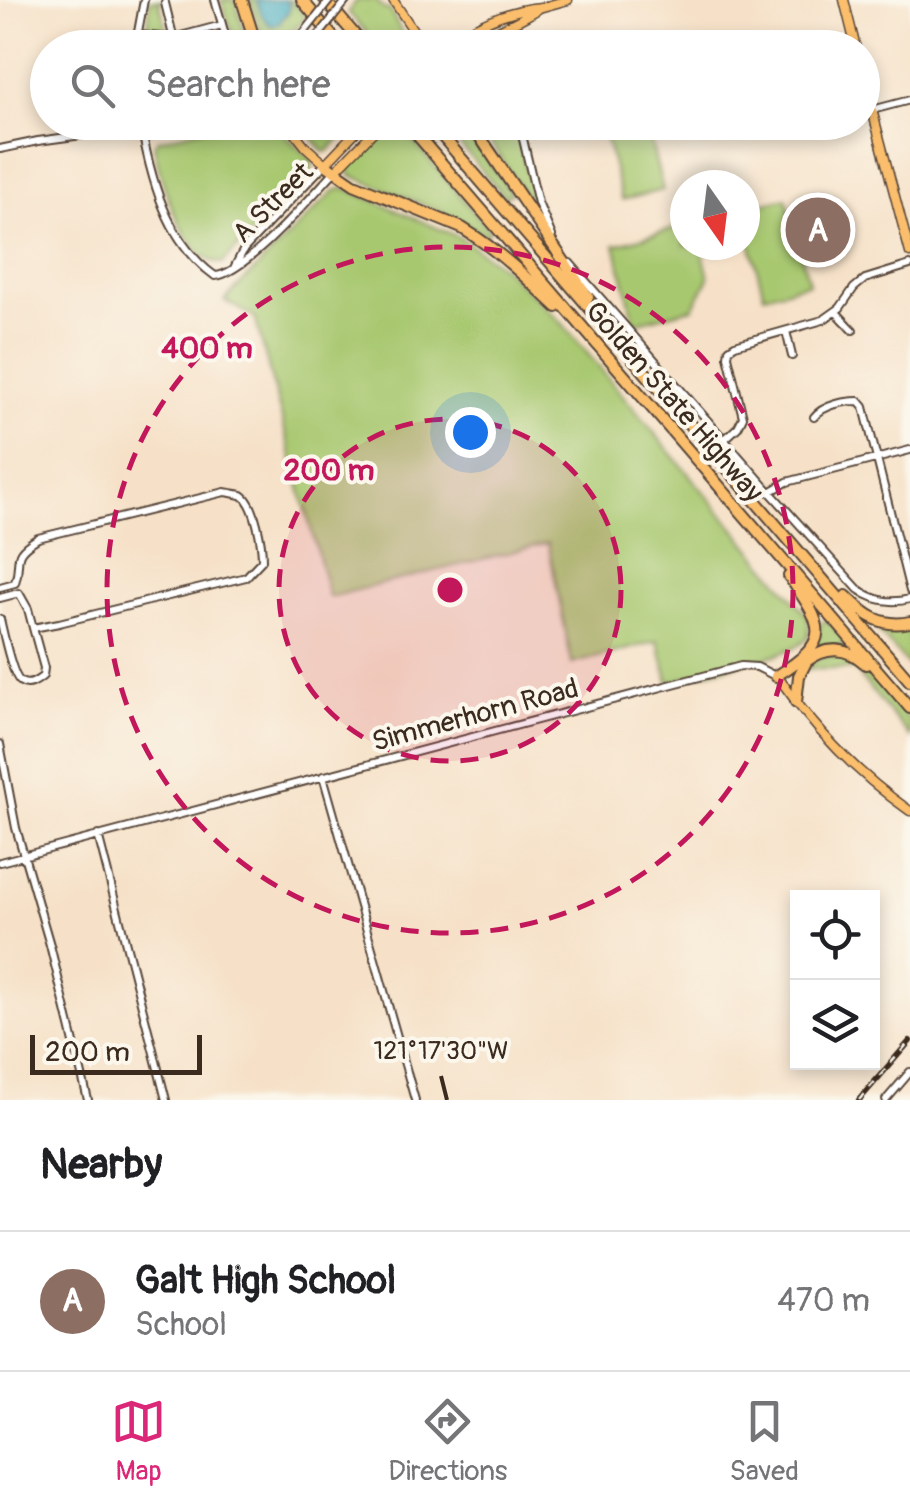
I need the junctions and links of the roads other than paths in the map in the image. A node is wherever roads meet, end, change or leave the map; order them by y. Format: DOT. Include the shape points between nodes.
graph roads {
  1 [pos="144,0"];
  2 [pos="215,0"];
  3 [pos="242,0"];
  4 [pos="302,0"];
  5 [pos="328,0"];
  6 [pos="347,0"];
  7 [pos="393,0"];
  8 [pos="568,0"];
  9 [pos="844,0"];
  10 [pos="165,3"];
  11 [pos="541,8"];
  12 [pos="222,25"];
  13 [pos="139,30"];
  14 [pos="172,30"];
  15 [pos="204,30"];
  16 [pos="223,30"];
  17 [pos="251,30"];
  18 [pos="307,30"];
  19 [pos="324,30"];
  20 [pos="327,30"];
  21 [pos="352,30"];
  22 [pos="412,30"];
  23 [pos="469,30"];
  24 [pos="496,30"];
  25 [pos="852,30"];
  26 [pos="910,100"];
  27 [pos="880,108"];
  28 [pos="44,140"];
  29 [pos="144,140"];
  30 [pos="300,140"];
  31 [pos="351,140"];
  32 [pos="362,140"];
  33 [pos="421,140"];
  34 [pos="445,140"];
  35 [pos="482,140"];
  36 [pos="522,140"];
  37 [pos="880,140"];
  38 [pos="0,149"];
  39 [pos="330,168"];
  40 [pos="910,252"];
  41 [pos="910,265"];
  42 [pos="836,312"];
  43 [pos="852,330"];
  44 [pos="786,331"];
  45 [pos="620,344"];
  46 [pos="792,356"];
  47 [pos="617,368"];
  48 [pos="814,417"];
  49 [pos="725,438"];
  50 [pos="910,450"];
  51 [pos="876,459"];
  52 [pos="770,492"];
  53 [pos="757,530"];
  54 [pos="792,542"];
  55 [pos="0,588"];
  56 [pos="910,590"];
  57 [pos="0,598"];
  58 [pos="910,598"];
  59 [pos="0,619"];
  60 [pos="910,622"];
  61 [pos="33,628"];
  62 [pos="806,662"];
  63 [pos="778,679"];
  64 [pos="910,680"];
  65 [pos="796,702"];
  66 [pos="906,703"];
  67 [pos="0,744"];
  68 [pos="2,766"];
  69 [pos="323,776"];
  70 [pos="4,777"];
  71 [pos="910,811"];
  72 [pos="98,836"];
  73 [pos="24,856"];
  74 [pos="0,862"];
  75 [pos="910,1072"];
  76 [pos="88,1100"];
  77 [pos="166,1100"];
  78 [pos="415,1100"];
  79 [pos="886,1100"];
  1 -- 13 [label="street"];
  2 -- 12 [label="street"];
  3 -- 17 [label="highway"];
  4 -- 20 [label="highway"];
  5 -- 18 [label="street, bridge"];
  5 -- 21 [label="highway"];
  6 -- 19 [label="street, bridge"];
  7 -- 22 [label="main road"];
  8 -- 11 [label="main road"];
  9 -- 25 [label="main road"];
  10 -- 14 [label="street"];
  11 -- 23 [label="main road"];
  11 -- 24 [label="main road"];
  12 -- 15 [label="street"];
  12 -- 16 [label="street"];
  26 -- 27 [label="street"];
  28 -- 38 [label="street"];
  29 -- 39 [label="street, A Street" via="166,217 215,276 233,270 244,250"];
  30 -- 39 [label="main road"];
  31 -- 39 [label="main road, A Street"];
  32 -- 39 [label="main road, A Street"];
  33 -- 47 [label="highway, Golden State Highway"];
  34 -- 45 [label="highway, Golden State Highway"];
  35 -- 45 [label="highway"];
  36 -- 49 [label="street" via="555,241"];
  37 -- 40 [label="main road"];
  39 -- 47 [label="highway" via="478,238 522,272"];
  41 -- 42 [label="street" via="865,278"];
  42 -- 43 [label="street"];
  42 -- 44 [label="street"];
  44 -- 46 [label="street"];
  44 -- 49 [label="street" via="729,349 743,416"];
  45 -- 54 [label="highway, Golden State Highway"];
  47 -- 53 [label="highway, Golden State Highway"];
  48 -- 51 [label="street" via="859,401"];
  49 -- 52 [label="street"];
  50 -- 51 [label="street"];
  51 -- 52 [label="street"];
  51 -- 56 [label="street"];
  52 -- 58 [label="street" via="864,593 885,602"];
  53 -- 63 [label="highway" via="817,625 812,649"];
  53 -- 66 [label="highway, Golden State Highway"];
  54 -- 60 [label="highway" via="863,612 886,623"];
  54 -- 64 [label="highway, Golden State Highway"];
  55 -- 61 [label="street" via="15,583 23,548 38,538 225,492 241,495 250,506 262,560 246,576"];
  57 -- 61 [label="street" via="19,593"];
  59 -- 61 [label="street" via="17,678 26,684 43,676 44,668"];
  62 -- 63 [label="highway"];
  62 -- 65 [label="highway"];
  62 -- 66 [label="highway" via="828,650 850,652"];
  63 -- 65 [label="main road"];
  63 -- 69 [label="street, Simmerhorn Road" via="757,666 742,666"];
  65 -- 71 [label="main road" via="857,768"];
  67 -- 68 [label="street"];
  68 -- 70 [label="street"];
  69 -- 72 [label="street, Simmerhorn Road"];
  69 -- 78 [label="street"];
  70 -- 73 [label="street"];
  72 -- 73 [label="street, Simmerhorn Road"];
  72 -- 77 [label="street"];
  73 -- 74 [label="street, Simmerhorn Road"];
  73 -- 76 [label="street"];
  75 -- 79 [label="street"];
}
